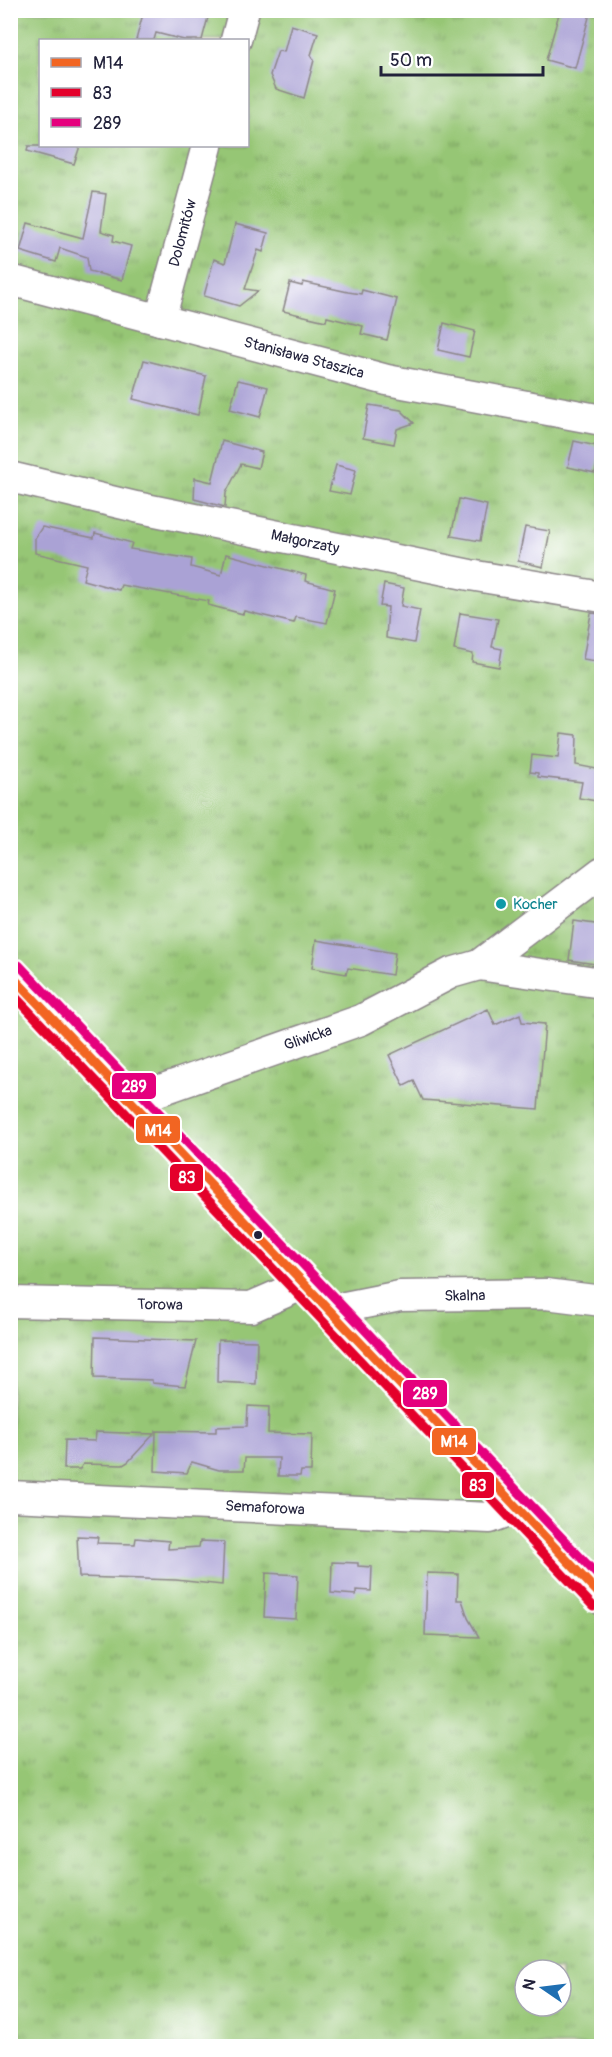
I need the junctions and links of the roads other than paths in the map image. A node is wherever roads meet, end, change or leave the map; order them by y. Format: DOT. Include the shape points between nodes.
graph roads {
  1 [pos="244,10"];
  2 [pos="236,39"];
  3 [pos="207,147"];
  4 [pos="10,280"];
  5 [pos="160,320"];
  6 [pos="602,420"];
  7 [pos="10,477"];
  8 [pos="602,597"];
  9 [pos="602,872"];
  10 [pos="480,965"];
  11 [pos="10,973"];
  12 [pos="602,983"];
  13 [pos="132,1100"];
  14 [pos="304,1284"];
  15 [pos="602,1301"];
  16 [pos="10,1302"];
  17 [pos="330,1310"];
  18 [pos="10,1496"];
  19 [pos="517,1508"];
  20 [pos="602,1598"];
  1 -- 2 [label="street"];
  3 -- 5 [label="street, Dolomitów"];
  4 -- 5 [label="street, Stanisława Staszica"];
  5 -- 6 [label="street, Stanisława Staszica" via="387,380"];
  7 -- 8 [label="street, Małgorzaty" via="458,573"];
  9 -- 10 [label="street, Gliwicka"];
  10 -- 12 [label="street, Gliwicka"];
  10 -- 13 [label="street, Gliwicka" via="451,973 361,1020"];
  11 -- 13 [label="main road"];
  13 -- 14 [label="main road"];
  14 -- 16 [label="street, Torowa" via="251,1307"];
  14 -- 17 [label="main road"];
  15 -- 17 [label="street, Skalna" via="546,1294 400,1296"];
  17 -- 19 [label="main road"];
  18 -- 19 [label="street, Semaforowa" via="490,1518"];
  19 -- 20 [label="main road"];
}
